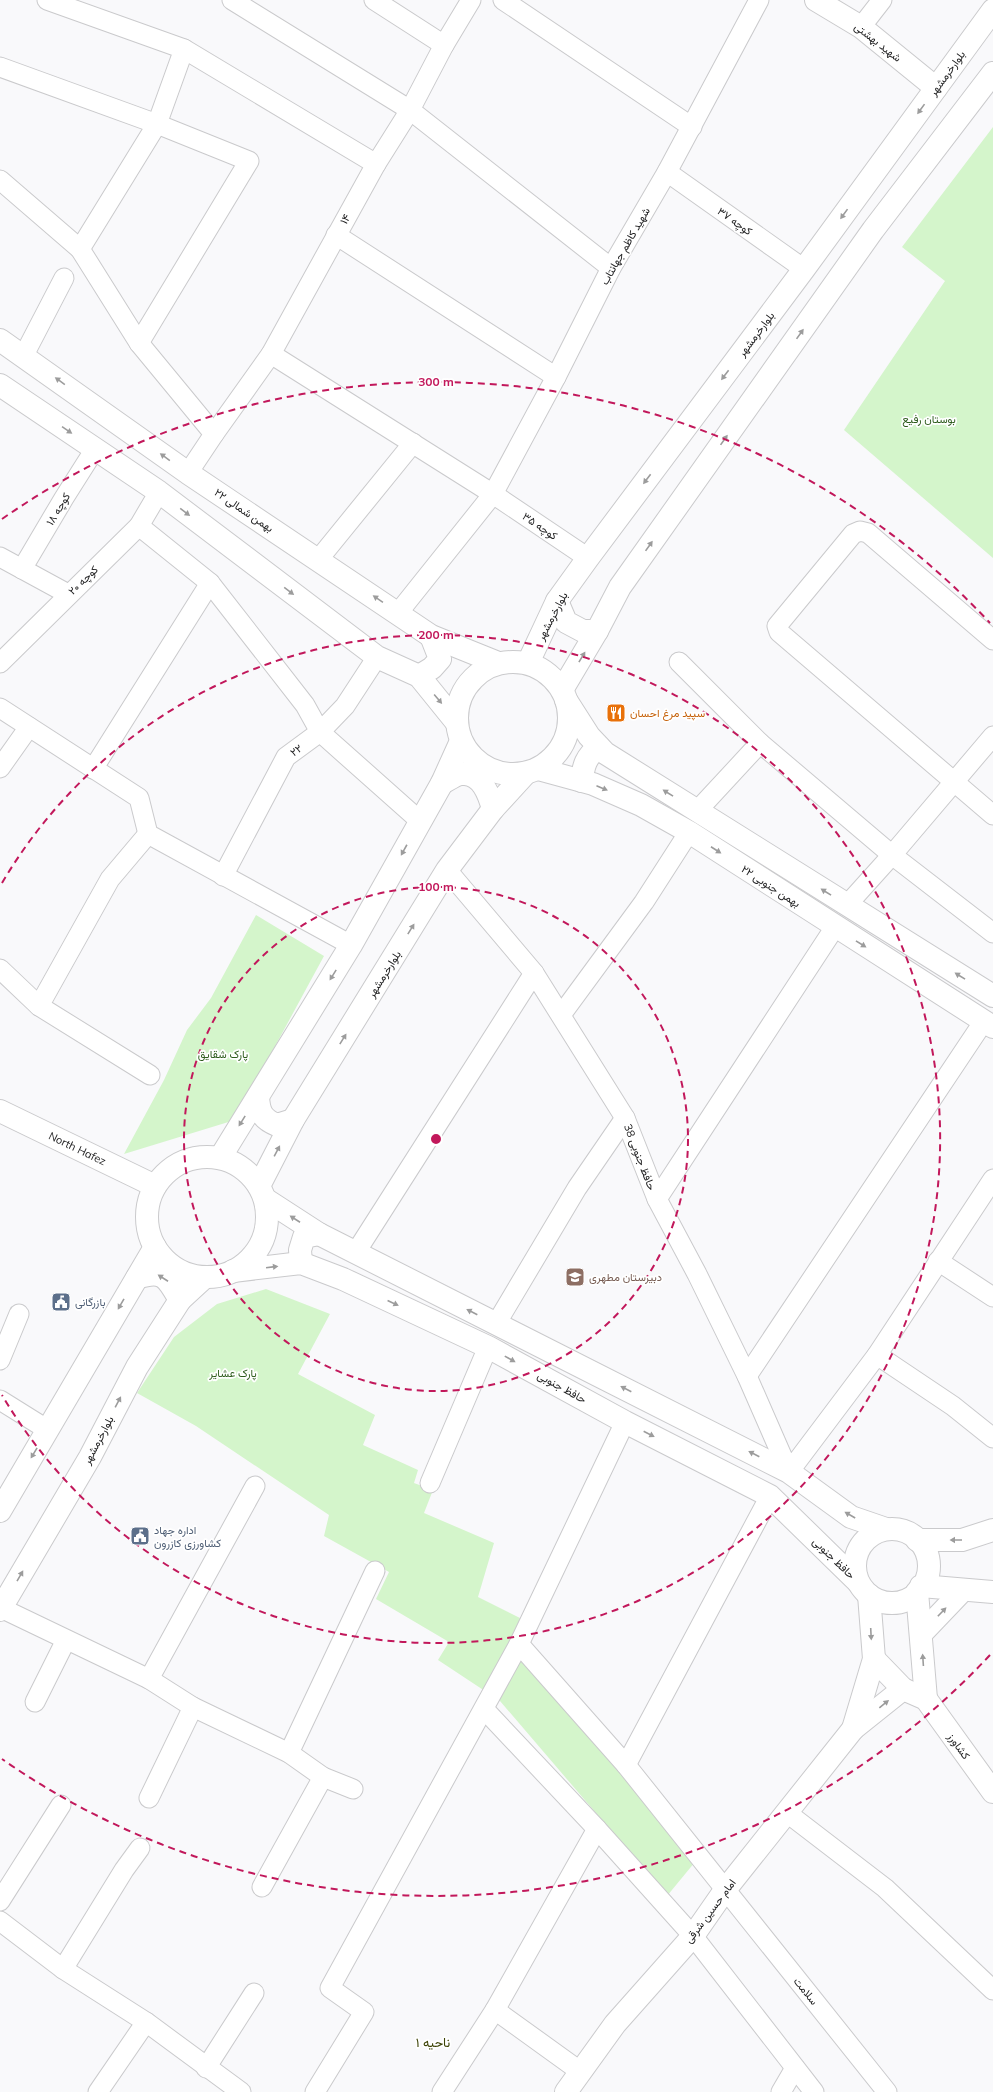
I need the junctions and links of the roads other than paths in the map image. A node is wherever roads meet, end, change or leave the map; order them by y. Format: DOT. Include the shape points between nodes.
graph roads {
  1 [pos="47,0"];
  2 [pos="232,0"];
  3 [pos="374,0"];
  4 [pos="471,0"];
  5 [pos="503,0"];
  6 [pos="759,0"];
  7 [pos="816,0"];
  8 [pos="882,0"];
  9 [pos="993,10"];
  10 [pos="861,28"];
  11 [pos="444,45"];
  12 [pos="184,48"];
  13 [pos="0,67"];
  14 [pos="993,73"];
  15 [pos="936,88"];
  16 [pos="410,110"];
  17 [pos="156,124"];
  18 [pos="692,127"];
  19 [pos="376,164"];
  20 [pos="667,172"];
  21 [pos="0,180"];
  22 [pos="336,235"];
  23 [pos="80,249"];
  24 [pos="612,268"];
  25 [pos="804,269"];
  26 [pos="64,278"];
  27 [pos="0,340"];
  28 [pos="139,343"];
  29 [pos="271,354"];
  30 [pos="24,356"];
  31 [pos="556,378"];
  32 [pos="3,392"];
  33 [pos="214,434"];
  34 [pos="413,443"];
  35 [pos="95,449"];
  36 [pos="188,473"];
  37 [pos="159,492"];
  38 [pos="493,494"];
  39 [pos="139,526"];
  40 [pos="0,557"];
  41 [pos="588,558"];
  42 [pos="318,560"];
  43 [pos="22,569"];
  44 [pos="210,583"];
  45 [pos="68,594"];
  46 [pos="557,601"];
  47 [pos="398,613"];
  48 [pos="597,631"];
  49 [pos="431,636"];
  50 [pos="993,640"];
  51 [pos="377,657"];
  52 [pos="680,662"];
  53 [pos="498,663"];
  54 [pos="528,663"];
  55 [pos="0,664"];
  56 [pos="418,676"];
  57 [pos="564,695"];
  58 [pos="0,708"];
  59 [pos="29,727"];
  60 [pos="320,732"];
  61 [pos="459,732"];
  62 [pos="993,736"];
  63 [pos="760,743"];
  64 [pos="599,747"];
  65 [pos="0,768"];
  66 [pos="93,769"];
  67 [pos="532,771"];
  68 [pos="582,781"];
  69 [pos="954,782"];
  70 [pos="442,783"];
  71 [pos="493,809"];
  72 [pos="697,811"];
  73 [pos="993,815"];
  74 [pos="420,821"];
  75 [pos="689,832"];
  76 [pos="148,834"];
  77 [pos="892,855"];
  78 [pos="447,870"];
  79 [pos="223,876"];
  80 [pos="846,905"];
  81 [pos="835,927"];
  82 [pos="993,933"];
  83 [pos="351,945"];
  84 [pos="0,969"];
  85 [pos="534,973"];
  86 [pos="993,996"];
  87 [pos="39,1006"];
  88 [pos="561,1016"];
  89 [pos="988,1024"];
  90 [pos="150,1075"];
  91 [pos="258,1097"];
  92 [pos="0,1110"];
  93 [pos="625,1118"];
  94 [pos="294,1120"];
  95 [pos="220,1158"];
  96 [pos="993,1179"];
  97 [pos="155,1186"];
  98 [pos="262,1192"];
  99 [pos="657,1198"];
  100 [pos="319,1234"];
  101 [pos="155,1247"];
  102 [pos="356,1252"];
  103 [pos="938,1261"];
  104 [pos="302,1263"];
  105 [pos="233,1271"];
  106 [pos="205,1277"];
  107 [pos="137,1278"];
  108 [pos="993,1297"];
  109 [pos="180,1300"];
  110 [pos="19,1314"];
  111 [pos="496,1324"];
  112 [pos="488,1346"];
  113 [pos="877,1355"];
  114 [pos="0,1360"];
  115 [pos="747,1376"];
  116 [pos="0,1400"];
  117 [pos="625,1422"];
  118 [pos="48,1430"];
  119 [pos="993,1438"];
  120 [pos="789,1472"];
  121 [pos="430,1483"];
  122 [pos="255,1486"];
  123 [pos="770,1496"];
  124 [pos="0,1511"];
  125 [pos="886,1528"];
  126 [pos="993,1530"];
  127 [pos="917,1540"];
  128 [pos="374,1571"];
  129 [pos="864,1588"];
  130 [pos="919,1589"];
  131 [pos="963,1590"];
  132 [pos="993,1592"];
  133 [pos="1,1609"];
  134 [pos="921,1634"];
  135 [pos="66,1640"];
  136 [pos="519,1644"];
  137 [pos="874,1659"];
  138 [pos="149,1680"];
  139 [pos="903,1689"];
  140 [pos="926,1699"];
  141 [pos="35,1702"];
  142 [pos="193,1707"];
  143 [pos="484,1709"];
  144 [pos="853,1729"];
  145 [pos="289,1753"];
  146 [pos="626,1765"];
  147 [pos="323,1777"];
  148 [pos="353,1789"];
  149 [pos="993,1792"];
  150 [pos="149,1798"];
  151 [pos="61,1805"];
  152 [pos="786,1812"];
  153 [pos="597,1829"];
  154 [pos="140,1848"];
  155 [pos="262,1887"];
  156 [pos="725,1890"];
  157 [pos="0,1901"];
  158 [pos="0,1921"];
  159 [pos="693,1936"];
  160 [pos="63,1969"];
  161 [pos="993,1990"];
  162 [pos="254,1993"];
  163 [pos="495,2010"];
  164 [pos="146,2022"];
  165 [pos="206,2068"];
  166 [pos="795,2068"];
  167 [pos="581,2072"];
  168 [pos="98,2092"];
  169 [pos="241,2092"];
  170 [pos="315,2092"];
  171 [pos="442,2092"];
  172 [pos="566,2092"];
  173 [pos="781,2092"];
  174 [pos="814,2092"];
  175 [pos="887,2092"];
  1 -- 12 [label="street"];
  2 -- 16 [label="street"];
  3 -- 11 [label="street"];
  4 -- 11 [label="street, ۱۴"];
  5 -- 18 [label="street"];
  6 -- 18 [label="street, شهید کاظم جهانتاب"];
  7 -- 10 [label="main road, شهید بهشتی"];
  8 -- 10 [label="street"];
  9 -- 15 [label="main road, بلوارخرمشهر"];
  10 -- 15 [label="main road, شهید بهشتی"];
  11 -- 16 [label="street, ۱۴"];
  12 -- 17 [label="street"];
  12 -- 19 [label="street"];
  13 -- 17 [label="street"];
  48 -- 14 [label="main road, one-way" via="620,587 873,230"];
  15 -- 25 [label="main road, بلوارخرمشهر, one-way"];
  16 -- 19 [label="street, ۱۴"];
  16 -- 24 [label="street"];
  17 -- 23 [label="street"];
  17 -- 28 [label="street" via="249,161"];
  18 -- 20 [label="street, شهید کاظم جهانتاب"];
  19 -- 22 [label="street, ۱۴"];
  20 -- 24 [label="street, شهید کاظم جهانتاب"];
  20 -- 25 [label="street, کوچه ۳۷"];
  21 -- 23 [label="street"];
  22 -- 29 [label="street, ۱۴"];
  22 -- 31 [label="street"];
  23 -- 28 [label="street"];
  24 -- 31 [label="street, شهید کاظم جهانتاب"];
  25 -- 41 [label="main road, بلوارخرمشهر, one-way"];
  26 -- 30 [label="street"];
  27 -- 30 [label="main road, ۲۲ بهمن شمالی"];
  28 -- 33 [label="street"];
  29 -- 33 [label="street, ۱۴"];
  29 -- 34 [label="street, کوچه ۳۵"];
  36 -- 30 [label="main road, ۲۲ بهمن شمالی, one-way"];
  31 -- 38 [label="street, شهید کاظم جهانتاب"];
  32 -- 35 [label="main road, one-way"];
  33 -- 36 [label="street, ۱۴"];
  34 -- 38 [label="street, کوچه ۳۵"];
  34 -- 42 [label="street"];
  35 -- 37 [label="main road"];
  35 -- 43 [label="street, کوچه ۱۸"];
  36 -- 42 [label="main road, ۲۲ بهمن شمالی"];
  37 -- 39 [label="street, کوچه ۲۰"];
  37 -- 51 [label="main road, one-way"];
  38 -- 41 [label="street, کوچه ۳۵"];
  38 -- 47 [label="street, شهید کاظم جهانتاب"];
  39 -- 44 [label="street"];
  39 -- 45 [label="street, کوچه ۲۰"];
  40 -- 43 [label="street"];
  41 -- 46 [label="main road, بلوارخرمشهر"];
  47 -- 42 [label="main road, ۲۲ بهمن شمالی, one-way"];
  43 -- 45 [label="street"];
  44 -- 60 [label="street" via="304,705"];
  44 -- 66 [label="street"];
  45 -- 55 [label="street, کوچه ۲۰"];
  46 -- 48 [label="main road" via="566,622 584,631"];
  46 -- 54 [label="main road, بلوارخرمشهر"];
  47 -- 49 [label="main road, ۲۲ بهمن شمالی"];
  57 -- 48 [label="main road, one-way"];
  49 -- 53 [label="main road, ۲۲ بهمن شمالی"];
  49 -- 56 [label="main road" via="440,658 432,668"];
  50 -- 69 [label="street" via="868,533 860,531 853,534 777,626 779,632"];
  51 -- 56 [label="main road"];
  51 -- 60 [label="street, ۲۲" via="345,706"];
  52 -- 63 [label="street"];
  53 -- 54 [label="main road"];
  53 -- 61 [label="main road" via="473,677 464,689 458,702"];
  54 -- 57 [label="main road" via="553,678"];
  56 -- 61 [label="main road, one-way"];
  57 -- 64 [label="main road" via="589,736"];
  57 -- 67 [label="main road" via="569,721 564,742 549,761"];
  58 -- 59 [label="street"];
  59 -- 65 [label="street"];
  59 -- 66 [label="street"];
  60 -- 74 [label="street"];
  60 -- 79 [label="street, ۲۲" via="286,757"];
  61 -- 67 [label="main road" via="472,757 483,766 511,775"];
  61 -- 70 [label="main road"];
  62 -- 69 [label="street"];
  63 -- 72 [label="street"];
  63 -- 77 [label="street"];
  64 -- 68 [label="main road" via="590,753 586,760"];
  72 -- 64 [label="main road, one-way"];
  66 -- 76 [label="street" via="139,798"];
  67 -- 68 [label="main road, ۲۲ بهمن جنوبی"];
  67 -- 71 [label="main road, بلوارخرمشهر"];
  68 -- 75 [label="main road, ۲۲ بهمن جنوبی, one-way" via="641,805"];
  69 -- 73 [label="street"];
  69 -- 77 [label="street"];
  70 -- 71 [label="main road" via="462,774 476,777 488,791"];
  70 -- 74 [label="main road"];
  71 -- 78 [label="main road, بلوارخرمشهر"];
  80 -- 72 [label="main road, one-way"];
  74 -- 83 [label="main road, one-way"];
  75 -- 81 [label="main road, ۲۲ بهمن جنوبی, one-way"];
  75 -- 88 [label="street" via="644,902"];
  76 -- 79 [label="street"];
  76 -- 87 [label="street" via="110,879"];
  77 -- 80 [label="street"];
  77 -- 82 [label="street"];
  78 -- 85 [label="street, حافظ جنوبی 38"];
  94 -- 78 [label="main road, بلوارخرمشهر, one-way"];
  79 -- 83 [label="street"];
  86 -- 80 [label="main road, one-way"];
  81 -- 89 [label="main road, ۲۲ بهمن جنوبی, one-way"];
  81 -- 99 [label="street"];
  83 -- 91 [label="main road, one-way"];
  84 -- 87 [label="street"];
  85 -- 88 [label="street, حافظ جنوبی 38"];
  85 -- 102 [label="street"];
  87 -- 90 [label="street"];
  88 -- 93 [label="street, حافظ جنوبی 38"];
  89 -- 115 [label="street"];
  91 -- 94 [label="main road" via="259,1110 265,1120 277,1125"];
  91 -- 95 [label="main road, one-way"];
  92 -- 97 [label="main road, North Hafez"];
  93 -- 99 [label="street, حافظ جنوبی 38"];
  93 -- 111 [label="street" via="578,1188"];
  98 -- 94 [label="main road, بلوارخرمشهر, one-way"];
  95 -- 97 [label="main road" via="195,1157 183,1161"];
  95 -- 98 [label="main road" via="242,1168"];
  96 -- 103 [label="street"];
  97 -- 101 [label="main road" via="147,1214 149,1231"];
  100 -- 98 [label="main road, one-way"];
  98 -- 105 [label="main road" via="267,1213 262,1241 245,1264"];
  99 -- 115 [label="street, حافظ جنوبی 38"];
  100 -- 102 [label="main road"];
  100 -- 104 [label="main road" via="304,1237 300,1250"];
  101 -- 106 [label="main road" via="164,1259 176,1268"];
  101 -- 107 [label="main road"];
  111 -- 102 [label="main road, one-way"];
  103 -- 108 [label="street"];
  103 -- 113 [label="street"];
  105 -- 104 [label="main road, حافظ جنوبی, one-way"];
  104 -- 112 [label="main road, حافظ جنوبی, one-way"];
  105 -- 106 [label="main road"];
  106 -- 109 [label="main road, بلوارخرمشهر"];
  109 -- 107 [label="main road, one-way" via="170,1283 163,1277 152,1273"];
  107 -- 118 [label="main road, one-way"];
  133 -- 109 [label="main road, بلوارخرمشهر, one-way" via="90,1457 137,1367"];
  110 -- 114 [label="street"];
  120 -- 111 [label="main road, one-way"];
  112 -- 117 [label="main road, حافظ جنوبی, one-way"];
  112 -- 121 [label="street"];
  113 -- 119 [label="street" via="953,1406"];
  113 -- 120 [label="street"];
  115 -- 120 [label="street, حافظ جنوبی 38"];
  116 -- 118 [label="street"];
  117 -- 123 [label="main road, حافظ جنوبی, one-way"];
  117 -- 136 [label="street"];
  118 -- 124 [label="main road, one-way"];
  125 -- 120 [label="main road, one-way" via="851,1517"];
  122 -- 138 [label="street"];
  123 -- 129 [label="main road, حافظ جنوبی"];
  123 -- 146 [label="street"];
  125 -- 127 [label="main road" via="903,1530"];
  125 -- 129 [label="main road" via="870,1535 859,1548 854,1565"];
  126 -- 127 [label="main road, one-way" via="962,1540"];
  127 -- 130 [label="main road" via="927,1557 928,1570"];
  128 -- 145 [label="street"];
  129 -- 130 [label="main road" via="878,1600 899,1602"];
  129 -- 137 [label="main road, one-way"];
  130 -- 131 [label="main road"];
  130 -- 134 [label="main road"];
  131 -- 132 [label="main road"];
  134 -- 131 [label="main road, one-way"];
  133 -- 135 [label="street"];
  140 -- 134 [label="main road, one-way"];
  135 -- 138 [label="street"];
  135 -- 141 [label="street"];
  136 -- 143 [label="street"];
  136 -- 146 [label="street, سلامت"];
  137 -- 139 [label="main road"];
  137 -- 144 [label="main road"];
  138 -- 142 [label="street"];
  139 -- 140 [label="main road"];
  144 -- 139 [label="main road, one-way"];
  140 -- 149 [label="main road, کشاورز"];
  142 -- 145 [label="street"];
  142 -- 150 [label="street"];
  143 -- 153 [label="street"];
  143 -- 170 [label="street" via="330,1988 364,2012"];
  144 -- 152 [label="main road, امام حسین شرقی"];
  145 -- 147 [label="street"];
  146 -- 156 [label="street, سلامت"];
  147 -- 148 [label="street"];
  147 -- 155 [label="street"];
  151 -- 157 [label="street"];
  152 -- 156 [label="main road, امام حسین شرقی"];
  152 -- 161 [label="street" via="885,1888"];
  153 -- 159 [label="street"];
  153 -- 163 [label="street"];
  154 -- 160 [label="street"];
  156 -- 159 [label="main road, امام حسین شرقی"];
  156 -- 175 [label="street, سلامت"];
  158 -- 160 [label="street"];
  159 -- 166 [label="street"];
  159 -- 167 [label="main road, امام حسین شرقی" via="615,2024"];
  160 -- 164 [label="street"];
  162 -- 165 [label="street"];
  163 -- 167 [label="street"];
  163 -- 171 [label="street"];
  164 -- 165 [label="street"];
  164 -- 168 [label="street"];
  165 -- 169 [label="street"];
  166 -- 173 [label="street"];
  166 -- 174 [label="street"];
  167 -- 172 [label="main road, امام حسین شرقی"];
}
